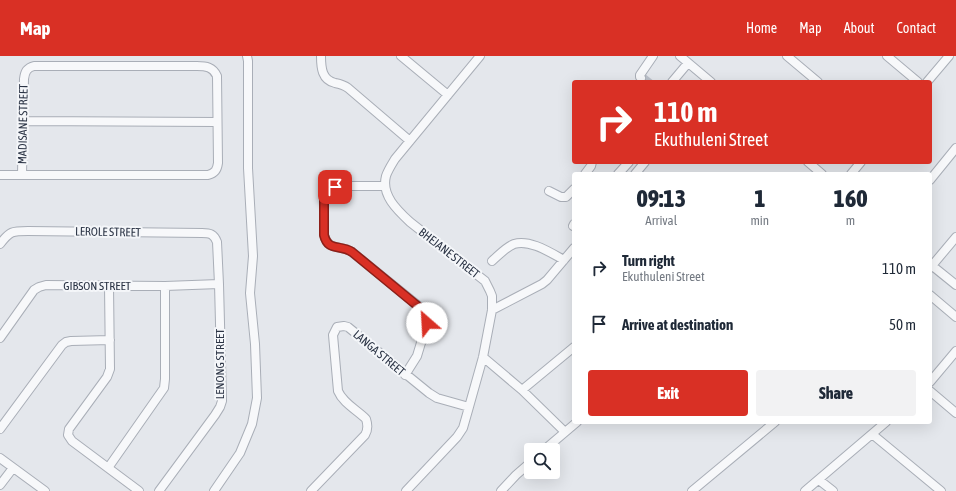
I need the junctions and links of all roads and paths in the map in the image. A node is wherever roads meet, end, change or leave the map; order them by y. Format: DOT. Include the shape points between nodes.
graph roads {
  1 [pos="247,56"];
  2 [pos="321,56"];
  3 [pos="402,56"];
  4 [pos="480,56"];
  5 [pos="653,56"];
  6 [pos="680,56"];
  7 [pos="787,56"];
  8 [pos="887,56"];
  9 [pos="949,56"];
  10 [pos="688,63"];
  11 [pos="641,78"];
  12 [pos="674,80"];
  13 [pos="709,80"];
  14 [pos="816,80"];
  15 [pos="916,80"];
  16 [pos="929,80"];
  17 [pos="448,95"];
  18 [pos="22,121"];
  19 [pos="217,122"];
  20 [pos="410,141"];
  21 [pos="956,148"];
  22 [pos="627,164"];
  23 [pos="643,164"];
  24 [pos="810,164"];
  25 [pos="859,164"];
  26 [pos="620,172"];
  27 [pos="637,172"];
  28 [pos="820,172"];
  29 [pos="853,172"];
  30 [pos="0,175"];
  31 [pos="22,175"];
  32 [pos="932,178"];
  33 [pos="385,186"];
  34 [pos="549,191"];
  35 [pos="572,191"];
  36 [pos="956,237"];
  37 [pos="217,242"];
  38 [pos="0,244"];
  39 [pos="572,250"];
  40 [pos="564,260"];
  41 [pos="492,261"];
  42 [pos="932,265"];
  43 [pos="932,267"];
  44 [pos="219,284"];
  45 [pos="956,285"];
  46 [pos="109,286"];
  47 [pos="165,286"];
  48 [pos="932,297"];
  49 [pos="492,310"];
  50 [pos="956,317"];
  51 [pos="0,338"];
  52 [pos="110,340"];
  53 [pos="572,349"];
  54 [pos="956,351"];
  55 [pos="483,357"];
  56 [pos="406,375"];
  57 [pos="932,380"];
  58 [pos="522,390"];
  59 [pos="932,393"];
  60 [pos="469,407"];
  61 [pos="956,413"];
  62 [pos="575,424"];
  63 [pos="773,424"];
  64 [pos="884,424"];
  65 [pos="0,429"];
  66 [pos="565,432"];
  67 [pos="872,434"];
  68 [pos="552,443"];
  69 [pos="0,458"];
  70 [pos="13,468"];
  71 [pos="108,468"];
  72 [pos="524,468"];
  73 [pos="819,480"];
  74 [pos="0,485"];
  75 [pos="45,491"];
  76 [pos="139,491"];
  77 [pos="159,491"];
  78 [pos="214,491"];
  79 [pos="311,491"];
  80 [pos="406,491"];
  81 [pos="501,491"];
  82 [pos="692,491"];
  83 [pos="806,491"];
  84 [pos="833,491"];
  85 [pos="941,491"];
  1 -- 78 [label="street" via="248,168 253,256 250,292 257,398 252,424 240,453"];
  2 -- 20 [label="street" via="322,73 326,78 344,85"];
  3 -- 17 [label="street"];
  4 -- 17 [label="street"];
  5 -- 11 [label="street" via="640,75"];
  6 -- 10 [label="street"];
  7 -- 14 [label="street"];
  8 -- 15 [label="street"];
  9 -- 16 [label="street"];
  10 -- 12 [label="street"];
  10 -- 13 [label="street"];
  17 -- 20 [label="street"];
  18 -- 19 [label="street"];
  18 -- 19 [label="street, MADISANE STREET" via="25,73 34,66 205,66 213,69 217,76"];
  18 -- 31 [label="street, MADISANE STREET"];
  19 -- 31 [label="street" via="218,167 213,174"];
  20 -- 33 [label="street" via="389,169"];
  21 -- 32 [label="street"];
  22 -- 26 [label="street"];
  23 -- 27 [label="street"];
  24 -- 28 [label="street"];
  25 -- 29 [label="street"];
  30 -- 31 [label="street"];
  33 -- 49 [label="street, BHEJANE STREET" via="392,204 399,213 485,281 492,296"];
  33 -- 56 [label="street" via="342,186 330,190 324,200 324,235 328,244 352,252 426,314 427,323 417,356"];
  34 -- 35 [label="street" via="566,197"];
  36 -- 42 [label="street"];
  37 -- 38 [label="street, LEROLE STREET" via="209,233 16,231 6,236"];
  37 -- 44 [label="street, LENONG STREET"];
  39 -- 40 [label="street"];
  40 -- 41 [label="street" via="534,245 523,243 514,244"];
  40 -- 49 [label="street" via="542,284"];
  43 -- 45 [label="street"];
  44 -- 47 [label="street, GIBSON STREET"];
  44 -- 77 [label="street, LENONG STREET" via="222,401 215,415"];
  46 -- 47 [label="street, GIBSON STREET"];
  46 -- 51 [label="street, GIBSON STREET" via="39,287 34,290"];
  46 -- 52 [label="street"];
  47 -- 71 [label="street" via="164,388"];
  48 -- 50 [label="street"];
  49 -- 55 [label="street, BHEJANE STREET"];
  52 -- 65 [label="street" via="71,341 62,345"];
  52 -- 71 [label="street" via="109,373 69,429 68,435 72,441"];
  53 -- 58 [label="street"];
  54 -- 57 [label="street"];
  55 -- 58 [label="street"];
  55 -- 60 [label="street, BHEJANE STREET"];
  56 -- 60 [label="street, LANGA STREET" via="433,396"];
  56 -- 79 [label="street, LANGA STREET" via="348,327 337,327 333,335 338,391 345,401 366,419 368,429"];
  58 -- 66 [label="street"];
  59 -- 61 [label="street"];
  60 -- 80 [label="street, BHEJANE STREET" via="459,434"];
  62 -- 66 [label="street"];
  63 -- 82 [label="street"];
  64 -- 67 [label="street"];
  66 -- 68 [label="street"];
  67 -- 73 [label="street"];
  67 -- 85 [label="street"];
  69 -- 70 [label="street"];
  70 -- 74 [label="street"];
  70 -- 75 [label="street"];
  71 -- 76 [label="street"];
  72 -- 81 [label="street"];
  73 -- 83 [label="street"];
  73 -- 84 [label="street"];
}
